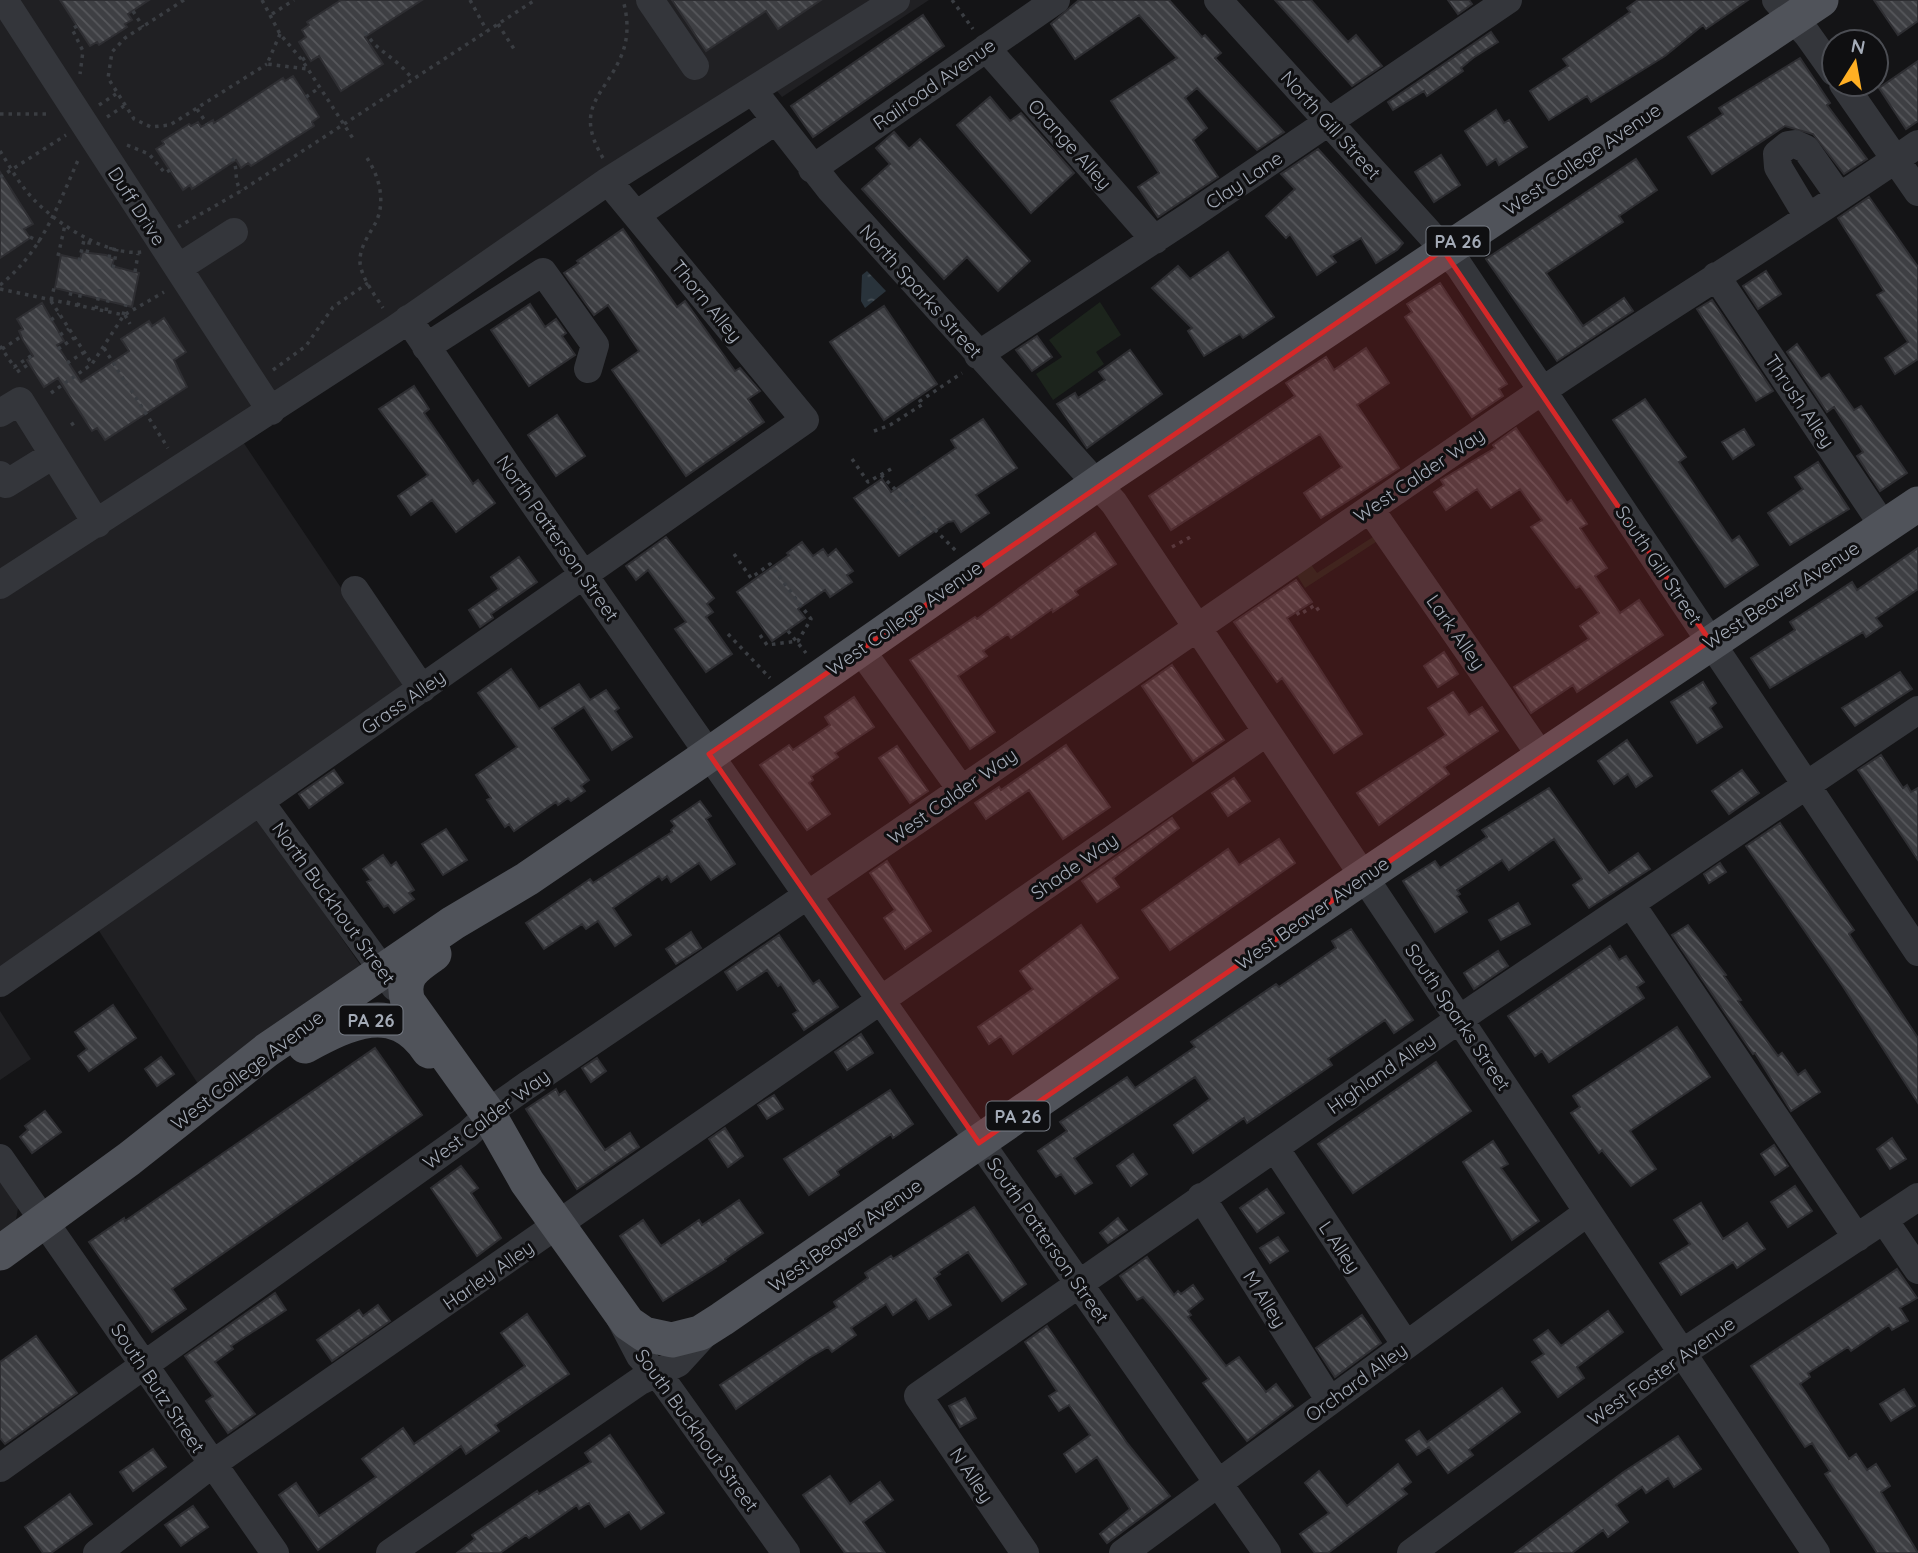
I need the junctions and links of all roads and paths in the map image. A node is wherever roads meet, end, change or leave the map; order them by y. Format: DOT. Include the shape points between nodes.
graph roads {
  1 [pos="4,0"];
  2 [pos="184,0"];
  3 [pos="262,0"];
  4 [pos="294,0"];
  5 [pos="470,0"];
  6 [pos="535,0"];
  7 [pos="623,0"];
  8 [pos="650,0"];
  9 [pos="896,0"];
  10 [pos="952,0"];
  11 [pos="1056,0"];
  12 [pos="1218,0"];
  13 [pos="1500,2"];
  14 [pos="1797,6"];
  15 [pos="133,11"];
  16 [pos="272,15"];
  17 [pos="498,24"];
  18 [pos="77,26"];
  19 [pos="143,27"];
  20 [pos="487,31"];
  21 [pos="365,33"];
  22 [pos="280,34"];
  23 [pos="1820,47"];
  24 [pos="986,48"];
  25 [pos="514,49"];
  26 [pos="308,56"];
  27 [pos="302,60"];
  28 [pos="267,64"];
  29 [pos="695,66"];
  30 [pos="307,69"];
  31 [pos="79,76"];
  32 [pos="412,79"];
  33 [pos="319,88"];
  34 [pos="752,91"];
  35 [pos="117,94"];
  36 [pos="306,97"];
  37 [pos="1856,98"];
  38 [pos="97,106"];
  39 [pos="124,106"];
  40 [pos="197,109"];
  41 [pos="62,113"];
  42 [pos="0,114"];
  43 [pos="106,118"];
  44 [pos="775,121"];
  45 [pos="1329,123"];
  46 [pos="207,124"];
  47 [pos="343,124"];
  48 [pos="74,130"];
  49 [pos="355,140"];
  50 [pos="122,145"];
  51 [pos="85,147"];
  52 [pos="0,151"];
  53 [pos="1907,151"];
  54 [pos="233,158"];
  55 [pos="367,158"];
  56 [pos="812,169"];
  57 [pos="12,170"];
  58 [pos="170,170"];
  59 [pos="609,175"];
  60 [pos="0,177"];
  61 [pos="241,191"];
  62 [pos="1918,192"];
  63 [pos="1839,196"];
  64 [pos="636,215"];
  65 [pos="53,216"];
  66 [pos="1808,217"];
  67 [pos="65,225"];
  68 [pos="177,228"];
  69 [pos="234,232"];
  70 [pos="85,236"];
  71 [pos="30,237"];
  72 [pos="90,239"];
  73 [pos="1155,240"];
  74 [pos="40,242"];
  75 [pos="111,247"];
  76 [pos="149,247"];
  77 [pos="117,249"];
  78 [pos="1443,250"];
  79 [pos="87,253"];
  80 [pos="139,253"];
  81 [pos="58,256"];
  82 [pos="109,258"];
  83 [pos="79,261"];
  84 [pos="113,268"];
  85 [pos="135,272"];
  86 [pos="1716,276"];
  87 [pos="172,279"];
  88 [pos="368,283"];
  89 [pos="82,285"];
  90 [pos="0,287"];
  91 [pos="54,288"];
  92 [pos="100,289"];
  93 [pos="71,292"];
  94 [pos="51,300"];
  95 [pos="108,300"];
  96 [pos="68,303"];
  97 [pos="125,304"];
  98 [pos="78,306"];
  99 [pos="96,309"];
  100 [pos="106,311"];
  101 [pos="60,314"];
  102 [pos="124,315"];
  103 [pos="397,316"];
  104 [pos="51,320"];
  105 [pos="130,324"];
  106 [pos="69,329"];
  107 [pos="60,335"];
  108 [pos="22,336"];
  109 [pos="75,338"];
  110 [pos="1,347"];
  111 [pos="426,347"];
  112 [pos="103,348"];
  113 [pos="58,349"];
  114 [pos="84,353"];
  115 [pos="34,354"];
  116 [pos="68,363"];
  117 [pos="971,363"];
  118 [pos="29,364"];
  119 [pos="92,365"];
  120 [pos="15,369"];
  121 [pos="588,369"];
  122 [pos="270,372"];
  123 [pos="127,385"];
  124 [pos="131,390"];
  125 [pos="1543,391"];
  126 [pos="51,393"];
  127 [pos="271,411"];
  128 [pos="0,413"];
  129 [pos="805,420"];
  130 [pos="77,421"];
  131 [pos="71,425"];
  132 [pos="874,431"];
  133 [pos="171,453"];
  134 [pos="53,455"];
  135 [pos="852,459"];
  136 [pos="891,469"];
  137 [pos="0,475"];
  138 [pos="881,475"];
  139 [pos="1097,484"];
  140 [pos="1918,504"];
  141 [pos="1370,509"];
  142 [pos="97,524"];
  143 [pos="1884,527"];
  144 [pos="1194,535"];
  145 [pos="1170,548"];
  146 [pos="734,554"];
  147 [pos="960,555"];
  148 [pos="584,575"];
  149 [pos="0,585"];
  150 [pos="355,590"];
  151 [pos="1319,611"];
  152 [pos="1297,612"];
  153 [pos="1196,626"];
  154 [pos="788,631"];
  155 [pos="728,635"];
  156 [pos="760,635"];
  157 [pos="799,641"];
  158 [pos="1710,641"];
  159 [pos="860,649"];
  160 [pos="807,654"];
  161 [pos="767,674"];
  162 [pos="422,689"];
  163 [pos="1918,710"];
  164 [pos="1267,732"];
  165 [pos="709,754"];
  166 [pos="1541,756"];
  167 [pos="1806,784"];
  168 [pos="961,789"];
  169 [pos="261,803"];
  170 [pos="1364,876"];
  171 [pos="527,879"];
  172 [pos="808,896"];
  173 [pos="1631,904"];
  174 [pos="1918,952"];
  175 [pos="383,972"];
  176 [pos="0,983"];
  177 [pos="882,1001"];
  178 [pos="408,1002"];
  179 [pos="1460,1019"];
  180 [pos="227,1084"];
  181 [pos="484,1121"];
  182 [pos="979,1143"];
  183 [pos="1275,1148"];
  184 [pos="0,1158"];
  185 [pos="1201,1197"];
  186 [pos="1918,1198"];
  187 [pos="1588,1212"];
  188 [pos="1884,1220"];
  189 [pos="44,1221"];
  190 [pos="558,1226"];
  191 [pos="1857,1238"];
  192 [pos="0,1253"];
  193 [pos="1918,1270"];
  194 [pos="1078,1283"];
  195 [pos="612,1304"];
  196 [pos="709,1328"];
  197 [pos="664,1339"];
  198 [pos="1406,1345"];
  199 [pos="1682,1353"];
  200 [pos="142,1365"];
  201 [pos="655,1372"];
  202 [pos="918,1396"];
  203 [pos="1330,1401"];
  204 [pos="211,1465"];
  205 [pos="0,1468"];
  206 [pos="1220,1483"];
  207 [pos="97,1553"];
  208 [pos="275,1553"];
  209 [pos="390,1553"];
  210 [pos="786,1553"];
  211 [pos="1025,1553"];
  212 [pos="1123,1553"];
  213 [pos="1267,1553"];
  214 [pos="1411,1553"];
  215 [pos="1816,1553"];
  1 -- 87 [label="street, Duff Drive"];
  2 -- 19 [label="path"];
  3 -- 16 [label="path"];
  4 -- 16 [label="path"];
  5 -- 20 [label="path"];
  6 -- 17 [label="path"];
  7 -- 59 [label="path" via="627,22 624,47 591,114"];
  8 -- 29 [label="street"];
  9 -- 34 [label="street"];
  10 -- 24 [label="path"];
  11 -- 24 [label="street, Railroad Avenue"];
  12 -- 45 [label="street, North Gill Street"];
  13 -- 45 [label="street, Clay Lane"];
  14 -- 23 [label="street"];
  14 -- 78 [label="main road, West College Avenue / PA 26"];
  15 -- 19 [label="path"];
  16 -- 22 [label="path"];
  17 -- 20 [label="path"];
  17 -- 25 [label="path"];
  18 -- 31 [label="path" via="72,29 84,60"];
  19 -- 35 [label="path" via="112,52 107,70"];
  20 -- 32 [label="path"];
  21 -- 32 [label="path" via="379,51 399,61"];
  22 -- 27 [label="path"];
  22 -- 28 [label="path"];
  24 -- 56 [label="street, Railroad Avenue"];
  24 -- 73 [label="street, Orange Alley"];
  26 -- 27 [label="path"];
  27 -- 30 [label="path"];
  28 -- 30 [label="path"];
  28 -- 40 [label="path"];
  30 -- 33 [label="path"];
  32 -- 47 [label="path"];
  33 -- 36 [label="path"];
  33 -- 47 [label="path"];
  34 -- 44 [label="street, North Sparks Street"];
  34 -- 59 [label="street"];
  35 -- 38 [label="path"];
  35 -- 39 [label="path"];
  37 -- 53 [label="street"];
  39 -- 40 [label="path" via="141,123 160,127"];
  39 -- 43 [label="path"];
  40 -- 46 [label="path"];
  41 -- 42 [label="path"];
  44 -- 56 [label="street, North Sparks Street"];
  44 -- 64 [label="street"];
  45 -- 73 [label="street, Clay Lane"];
  45 -- 78 [label="street, North Gill Street"];
  47 -- 49 [label="path"];
  47 -- 61 [label="path"];
  48 -- 57 [label="path"];
  50 -- 58 [label="path" via="140,149 165,173"];
  51 -- 65 [label="path"];
  52 -- 57 [label="path"];
  53 -- 62 [label="street"];
  53 -- 63 [label="street, West Calder Way"];
  54 -- 61 [label="path" via="234,180"];
  55 -- 88 [label="path" via="380,190 378,215 360,258"];
  56 -- 117 [label="street, North Sparks Street"];
  57 -- 60 [label="path"];
  57 -- 65 [label="path" via="23,188"];
  59 -- 64 [label="street, Thorn Alley"];
  59 -- 103 [label="street"];
  61 -- 68 [label="path"];
  63 -- 66 [label="street, West Calder Way"];
  63 -- 66 [label="street" via="1806,149 1795,144 1781,149 1778,167"];
  64 -- 129 [label="street, Thorn Alley"];
  65 -- 67 [label="path"];
  65 -- 74 [label="path"];
  66 -- 86 [label="street, West Calder Way"];
  67 -- 70 [label="path"];
  67 -- 81 [label="path"];
  69 -- 87 [label="street"];
  70 -- 72 [label="path"];
  70 -- 83 [label="path"];
  71 -- 74 [label="path"];
  72 -- 75 [label="path"];
  72 -- 79 [label="path"];
  73 -- 117 [label="street, Clay Lane"];
  74 -- 90 [label="path"];
  75 -- 77 [label="path"];
  75 -- 82 [label="path"];
  76 -- 80 [label="path"];
  77 -- 80 [label="path"];
  77 -- 84 [label="path"];
  78 -- 125 [label="street, South Gill Street" via="1459,266"];
  78 -- 139 [label="main road, West College Avenue / PA 26"];
  80 -- 85 [label="path"];
  86 -- 125 [label="street, West Calder Way"];
  86 -- 143 [label="street, Thrush Alley"];
  87 -- 102 [label="path"];
  87 -- 127 [label="street, Duff Drive"];
  88 -- 103 [label="path"];
  88 -- 122 [label="path" via="333,307 306,346"];
  89 -- 98 [label="path"];
  90 -- 94 [label="path"];
  91 -- 94 [label="path"];
  92 -- 99 [label="path"];
  93 -- 96 [label="path"];
  94 -- 96 [label="path"];
  94 -- 101 [label="path"];
  95 -- 100 [label="path"];
  96 -- 98 [label="path"];
  97 -- 102 [label="path"];
  98 -- 99 [label="path"];
  99 -- 100 [label="path"];
  100 -- 102 [label="path"];
  101 -- 104 [label="path"];
  101 -- 106 [label="path"];
  102 -- 105 [label="path"];
  102 -- 112 [label="path"];
  103 -- 111 [label="street, North Patterson Street"];
  103 -- 127 [label="street"];
  106 -- 107 [label="path"];
  106 -- 109 [label="path"];
  108 -- 110 [label="path"];
  109 -- 113 [label="path"];
  109 -- 114 [label="path"];
  110 -- 120 [label="path"];
  111 -- 121 [label="street" via="543,272 594,345"];
  111 -- 148 [label="street, North Patterson Street"];
  112 -- 119 [label="path"];
  112 -- 123 [label="path"];
  114 -- 116 [label="path"];
  114 -- 119 [label="path"];
  115 -- 120 [label="path"];
  117 -- 132 [label="path" via="920,401 923,404"];
  117 -- 139 [label="street, North Sparks Street"];
  118 -- 120 [label="path"];
  119 -- 126 [label="path"];
  124 -- 133 [label="path"];
  125 -- 141 [label="street, West Calder Way"];
  125 -- 158 [label="street, South Gill Street"];
  127 -- 142 [label="street"];
  128 -- 134 [label="street" via="20,401"];
  129 -- 148 [label="street, Grass Alley"];
  130 -- 131 [label="path"];
  134 -- 137 [label="street" via="6,484"];
  134 -- 142 [label="street"];
  135 -- 138 [label="path" via="868,482"];
  136 -- 138 [label="path"];
  138 -- 147 [label="path"];
  139 -- 153 [label="street, South Sparks Street"];
  139 -- 159 [label="main road, West College Avenue / PA 26"];
  140 -- 143 [label="main road, West Beaver Avenue / PA 26"];
  141 -- 153 [label="street, West Calder Way"];
  141 -- 166 [label="street, Lark Alley"];
  142 -- 149 [label="street"];
  143 -- 158 [label="main road, West Beaver Avenue / PA 26"];
  144 -- 145 [label="path"];
  146 -- 157 [label="path" via="751,578 770,564 811,619"];
  148 -- 162 [label="street, Grass Alley"];
  148 -- 165 [label="street, North Patterson Street"];
  150 -- 162 [label="street"];
  151 -- 152 [label="path" via="1315,605 1299,615"];
  153 -- 164 [label="street, South Sparks Street"];
  153 -- 168 [label="street, West Calder Way"];
  154 -- 157 [label="path"];
  155 -- 161 [label="path"];
  156 -- 157 [label="path" via="767,645"];
  157 -- 160 [label="path"];
  158 -- 166 [label="main road, West Beaver Avenue / PA 26"];
  158 -- 167 [label="street, South Gill Street"];
  159 -- 165 [label="main road, West College Avenue / PA 26"];
  159 -- 168 [label="street"];
  162 -- 169 [label="street, Grass Alley"];
  163 -- 167 [label="street, Highland Alley"];
  164 -- 170 [label="street, South Sparks Street"];
  164 -- 177 [label="street, Shade Way"];
  165 -- 171 [label="main road, West College Avenue / PA 26"];
  165 -- 172 [label="street, South Patterson Street"];
  166 -- 170 [label="main road, West Beaver Avenue / PA 26"];
  167 -- 173 [label="street, Highland Alley"];
  167 -- 174 [label="street, South Gill Street"];
  168 -- 172 [label="street, West Calder Way"];
  169 -- 175 [label="street, North Buckhout Street"];
  169 -- 176 [label="street, Grass Alley"];
  170 -- 179 [label="street, South Sparks Street"];
  170 -- 182 [label="main road, West Beaver Avenue / PA 26"];
  171 -- 175 [label="main road, West College Avenue / PA 26"];
  171 -- 178 [label="main road" via="409,973 404,991"];
  172 -- 177 [label="street, South Patterson Street"];
  172 -- 181 [label="street, West Calder Way" via="526,1086"];
  173 -- 179 [label="street, Highland Alley"];
  173 -- 191 [label="street"];
  175 -- 178 [label="street, North Buckhout Street"];
  175 -- 180 [label="main road, West College Avenue / PA 26" via="267,1050"];
  177 -- 182 [label="street, South Patterson Street"];
  177 -- 190 [label="street, Harley Alley"];
  178 -- 181 [label="main road"];
  179 -- 183 [label="street, Highland Alley"];
  179 -- 187 [label="street, South Sparks Street"];
  180 -- 181 [label="main road, PA 26" via="349,1024 385,1020 403,1027 425,1045"];
  180 -- 189 [label="main road, West College Avenue / PA 26"];
  181 -- 190 [label="main road, South Buckhout Street / PA 26"];
  181 -- 200 [label="street, West Calder Way"];
  182 -- 194 [label="street, South Patterson Street"];
  182 -- 196 [label="main road, West Beaver Avenue / PA 26"];
  183 -- 185 [label="street, Highland Alley"];
  183 -- 198 [label="street, L Alley"];
  184 -- 189 [label="street, South Butz Street"];
  185 -- 194 [label="street, Highland Alley"];
  185 -- 203 [label="street, M Alley"];
  186 -- 188 [label="street, West Foster Avenue"];
  187 -- 198 [label="street, Orchard Alley"];
  187 -- 199 [label="street, South Sparks Street"];
  188 -- 191 [label="street, West Foster Avenue"];
  188 -- 193 [label="street"];
  189 -- 192 [label="main road, West College Avenue / PA 26"];
  189 -- 200 [label="street, South Butz Street"];
  190 -- 195 [label="main road, South Buckhout Street / PA 26"];
  190 -- 204 [label="street, Harley Alley"];
  191 -- 199 [label="street, West Foster Avenue"];
  194 -- 202 [label="street, Highland Alley"];
  194 -- 206 [label="street, South Patterson Street"];
  195 -- 197 [label="main road, South Buckhout Street / PA 26" via="632,1327"];
  195 -- 201 [label="street, South Buckhout Street" via="640,1356"];
  196 -- 197 [label="main road, West Beaver Avenue / PA 26" via="685,1338"];
  196 -- 201 [label="street, West Beaver Avenue" via="678,1363"];
  198 -- 203 [label="street, Orchard Alley"];
  199 -- 214 [label="street, West Foster Avenue"];
  199 -- 215 [label="street, South Sparks Street"];
  200 -- 204 [label="street, South Butz Street"];
  200 -- 205 [label="street, West Calder Way"];
  201 -- 209 [label="street, West Beaver Avenue"];
  201 -- 210 [label="street, South Buckhout Street"];
  202 -- 211 [label="street, N Alley"];
  203 -- 206 [label="street, Orchard Alley"];
  204 -- 207 [label="street, Harley Alley"];
  204 -- 208 [label="street, South Butz Street"];
  206 -- 212 [label="street, Orchard Alley"];
  206 -- 213 [label="street, South Patterson Street"];
}
